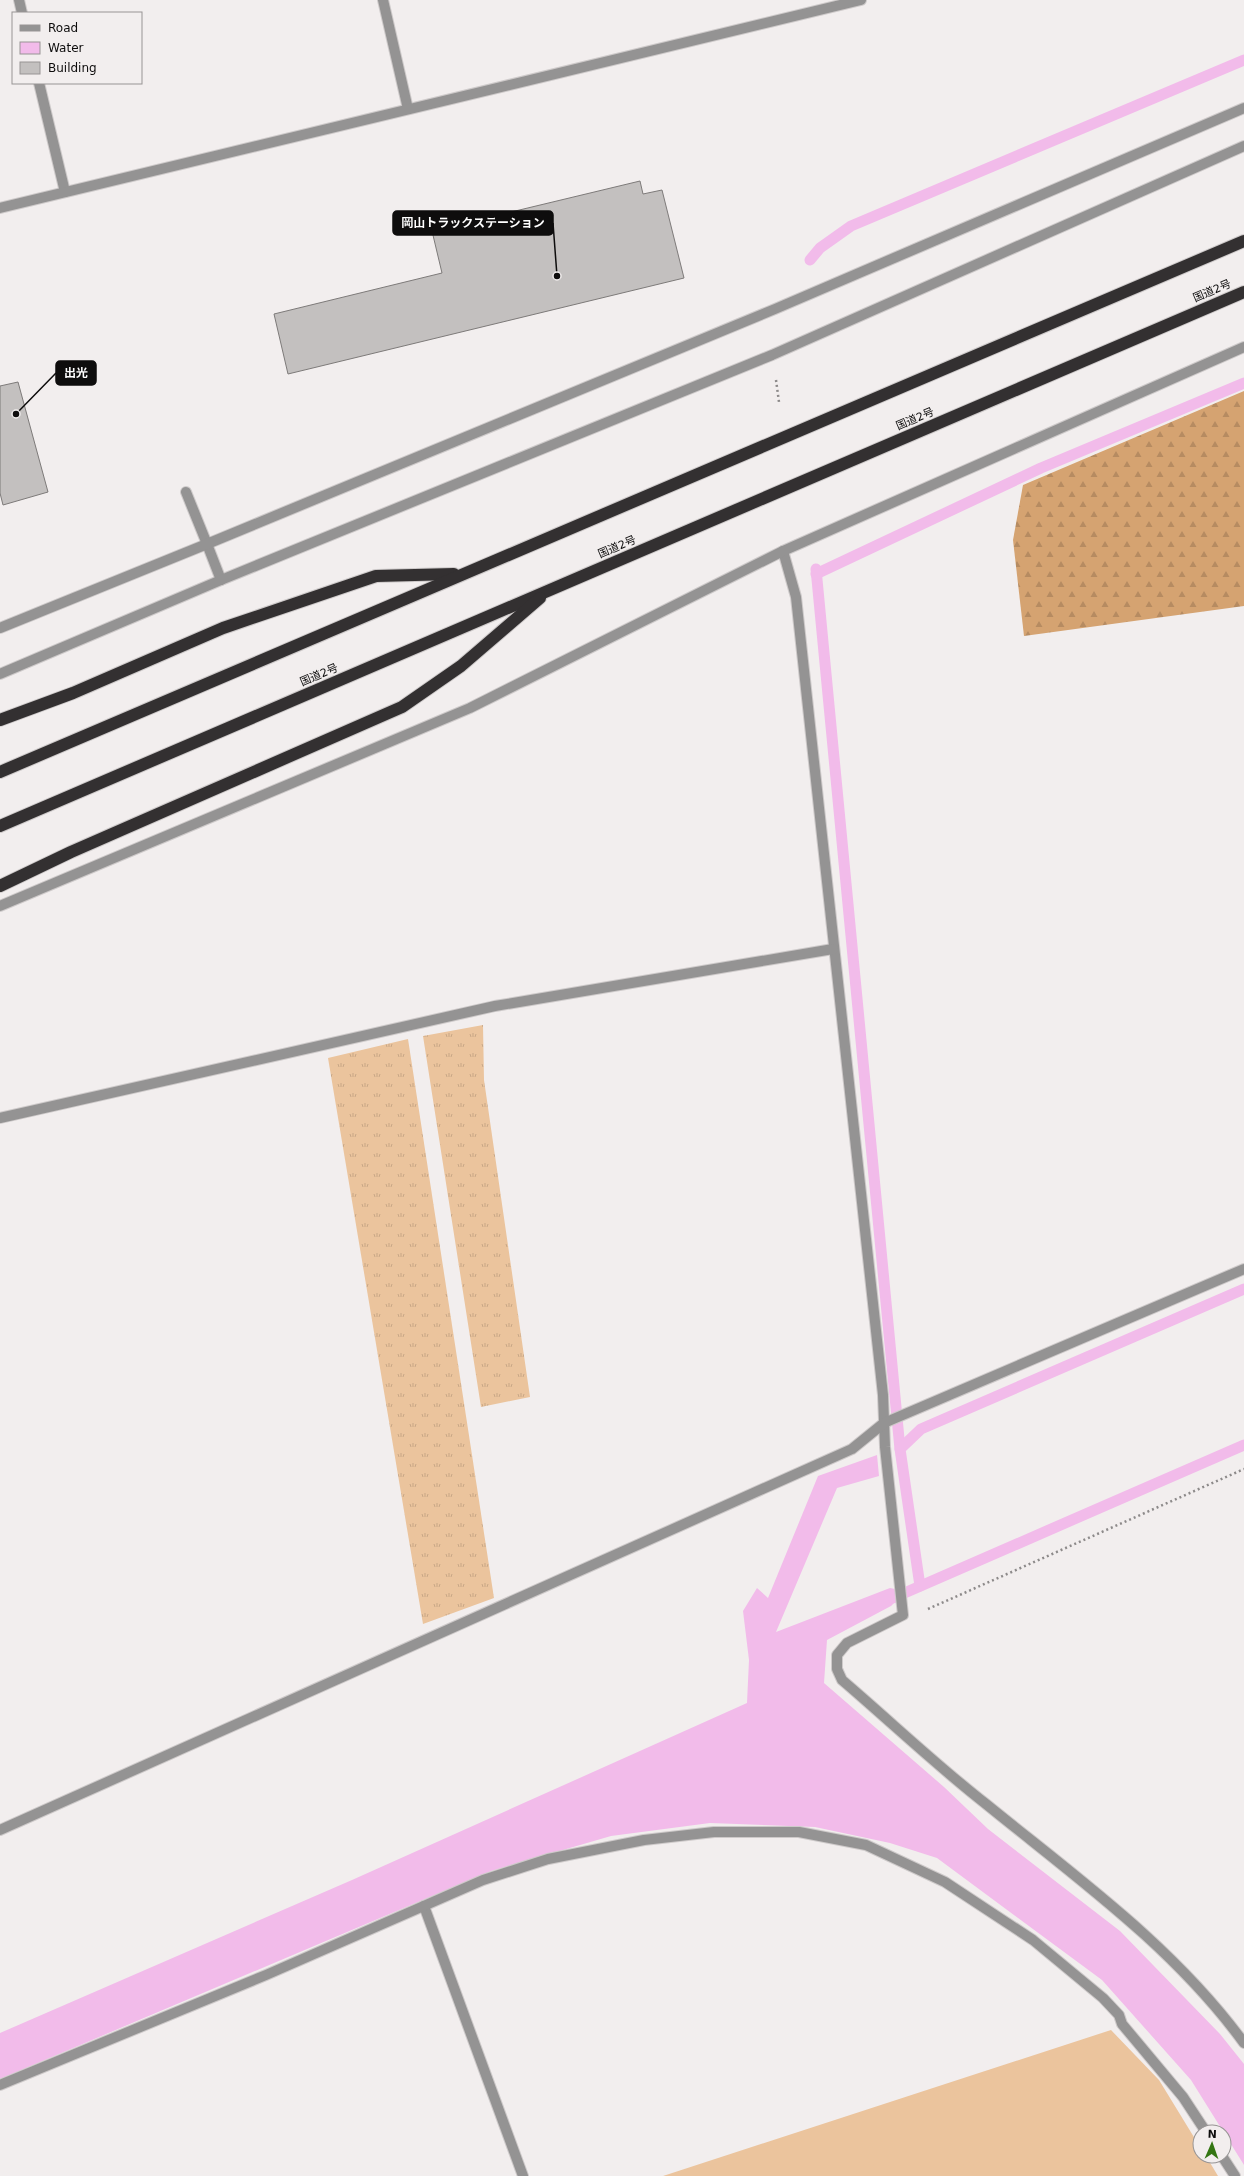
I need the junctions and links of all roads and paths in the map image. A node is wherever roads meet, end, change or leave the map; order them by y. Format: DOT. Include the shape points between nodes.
graph roads {
  1 [pos="19,0"];
  2 [pos="383,0"];
  3 [pos="861,0"];
  4 [pos="22,12"];
  5 [pos="39,84"];
  6 [pos="1244,108"];
  7 [pos="408,109"];
  8 [pos="1244,146"];
  9 [pos="65,192"];
  10 [pos="0,208"];
  11 [pos="1244,241"];
  12 [pos="1244,292"];
  13 [pos="1244,347"];
  14 [pos="186,492"];
  15 [pos="207,544"];
  16 [pos="783,551"];
  17 [pos="460,573"];
  18 [pos="220,580"];
  19 [pos="550,589"];
  20 [pos="0,628"];
  21 [pos="0,674"];
  22 [pos="0,720"];
  23 [pos="0,772"];
  24 [pos="0,826"];
  25 [pos="0,886"];
  26 [pos="0,906"];
  27 [pos="833,948"];
  28 [pos="0,1118"];
  29 [pos="1244,1269"];
  30 [pos="886,1421"];
  31 [pos="1244,1469"];
  32 [pos="903,1615"];
  33 [pos="0,1830"];
  34 [pos="424,1906"];
  35 [pos="1244,2043"];
  36 [pos="0,2085"];
  37 [pos="1201,2124"];
  38 [pos="1227,2164"];
  39 [pos="523,2176"];
  40 [pos="1235,2176"];
  1 -- 4 [label="street"];
  2 -- 7 [label="street"];
  3 -- 7 [label="street"];
  5 -- 9 [label="street"];
  6 -- 15 [label="street" via="776,309"];
  7 -- 9 [label="street"];
  8 -- 18 [label="street" via="772,355"];
  9 -- 10 [label="street"];
  11 -- 17 [label="highway" via="876,400"];
  12 -- 19 [label="highway, 国道2号"];
  13 -- 16 [label="street"];
  14 -- 15 [label="street"];
  15 -- 18 [label="street"];
  15 -- 20 [label="street"];
  16 -- 26 [label="street" via="470,708"];
  16 -- 27 [label="street" via="796,597"];
  17 -- 22 [label="highway" via="376,576 223,628 74,693"];
  17 -- 23 [label="highway"];
  18 -- 21 [label="street"];
  19 -- 24 [label="highway, 国道2号"];
  19 -- 25 [label="highway" via="461,666 402,707 71,852"];
  27 -- 28 [label="street" via="495,1006"];
  27 -- 30 [label="street"];
  29 -- 30 [label="street"];
  30 -- 32 [label="street"];
  30 -- 33 [label="street" via="852,1449"];
  31 -- 32 [label="path" via="926,1609"];
  32 -- 35 [label="street" via="847,1643 837,1654 837,1669 842,1680 982,1802 1137,1926 1184,1971"];
  34 -- 36 [label="street" via="266,1975"];
  34 -- 37 [label="street" via="483,1880 548,1859 644,1840 714,1832 799,1832 866,1844 945,1882 1034,1940 1103,1998 1183,2097"];
  34 -- 39 [label="street"];
  38 -- 40 [label="street"];
}
